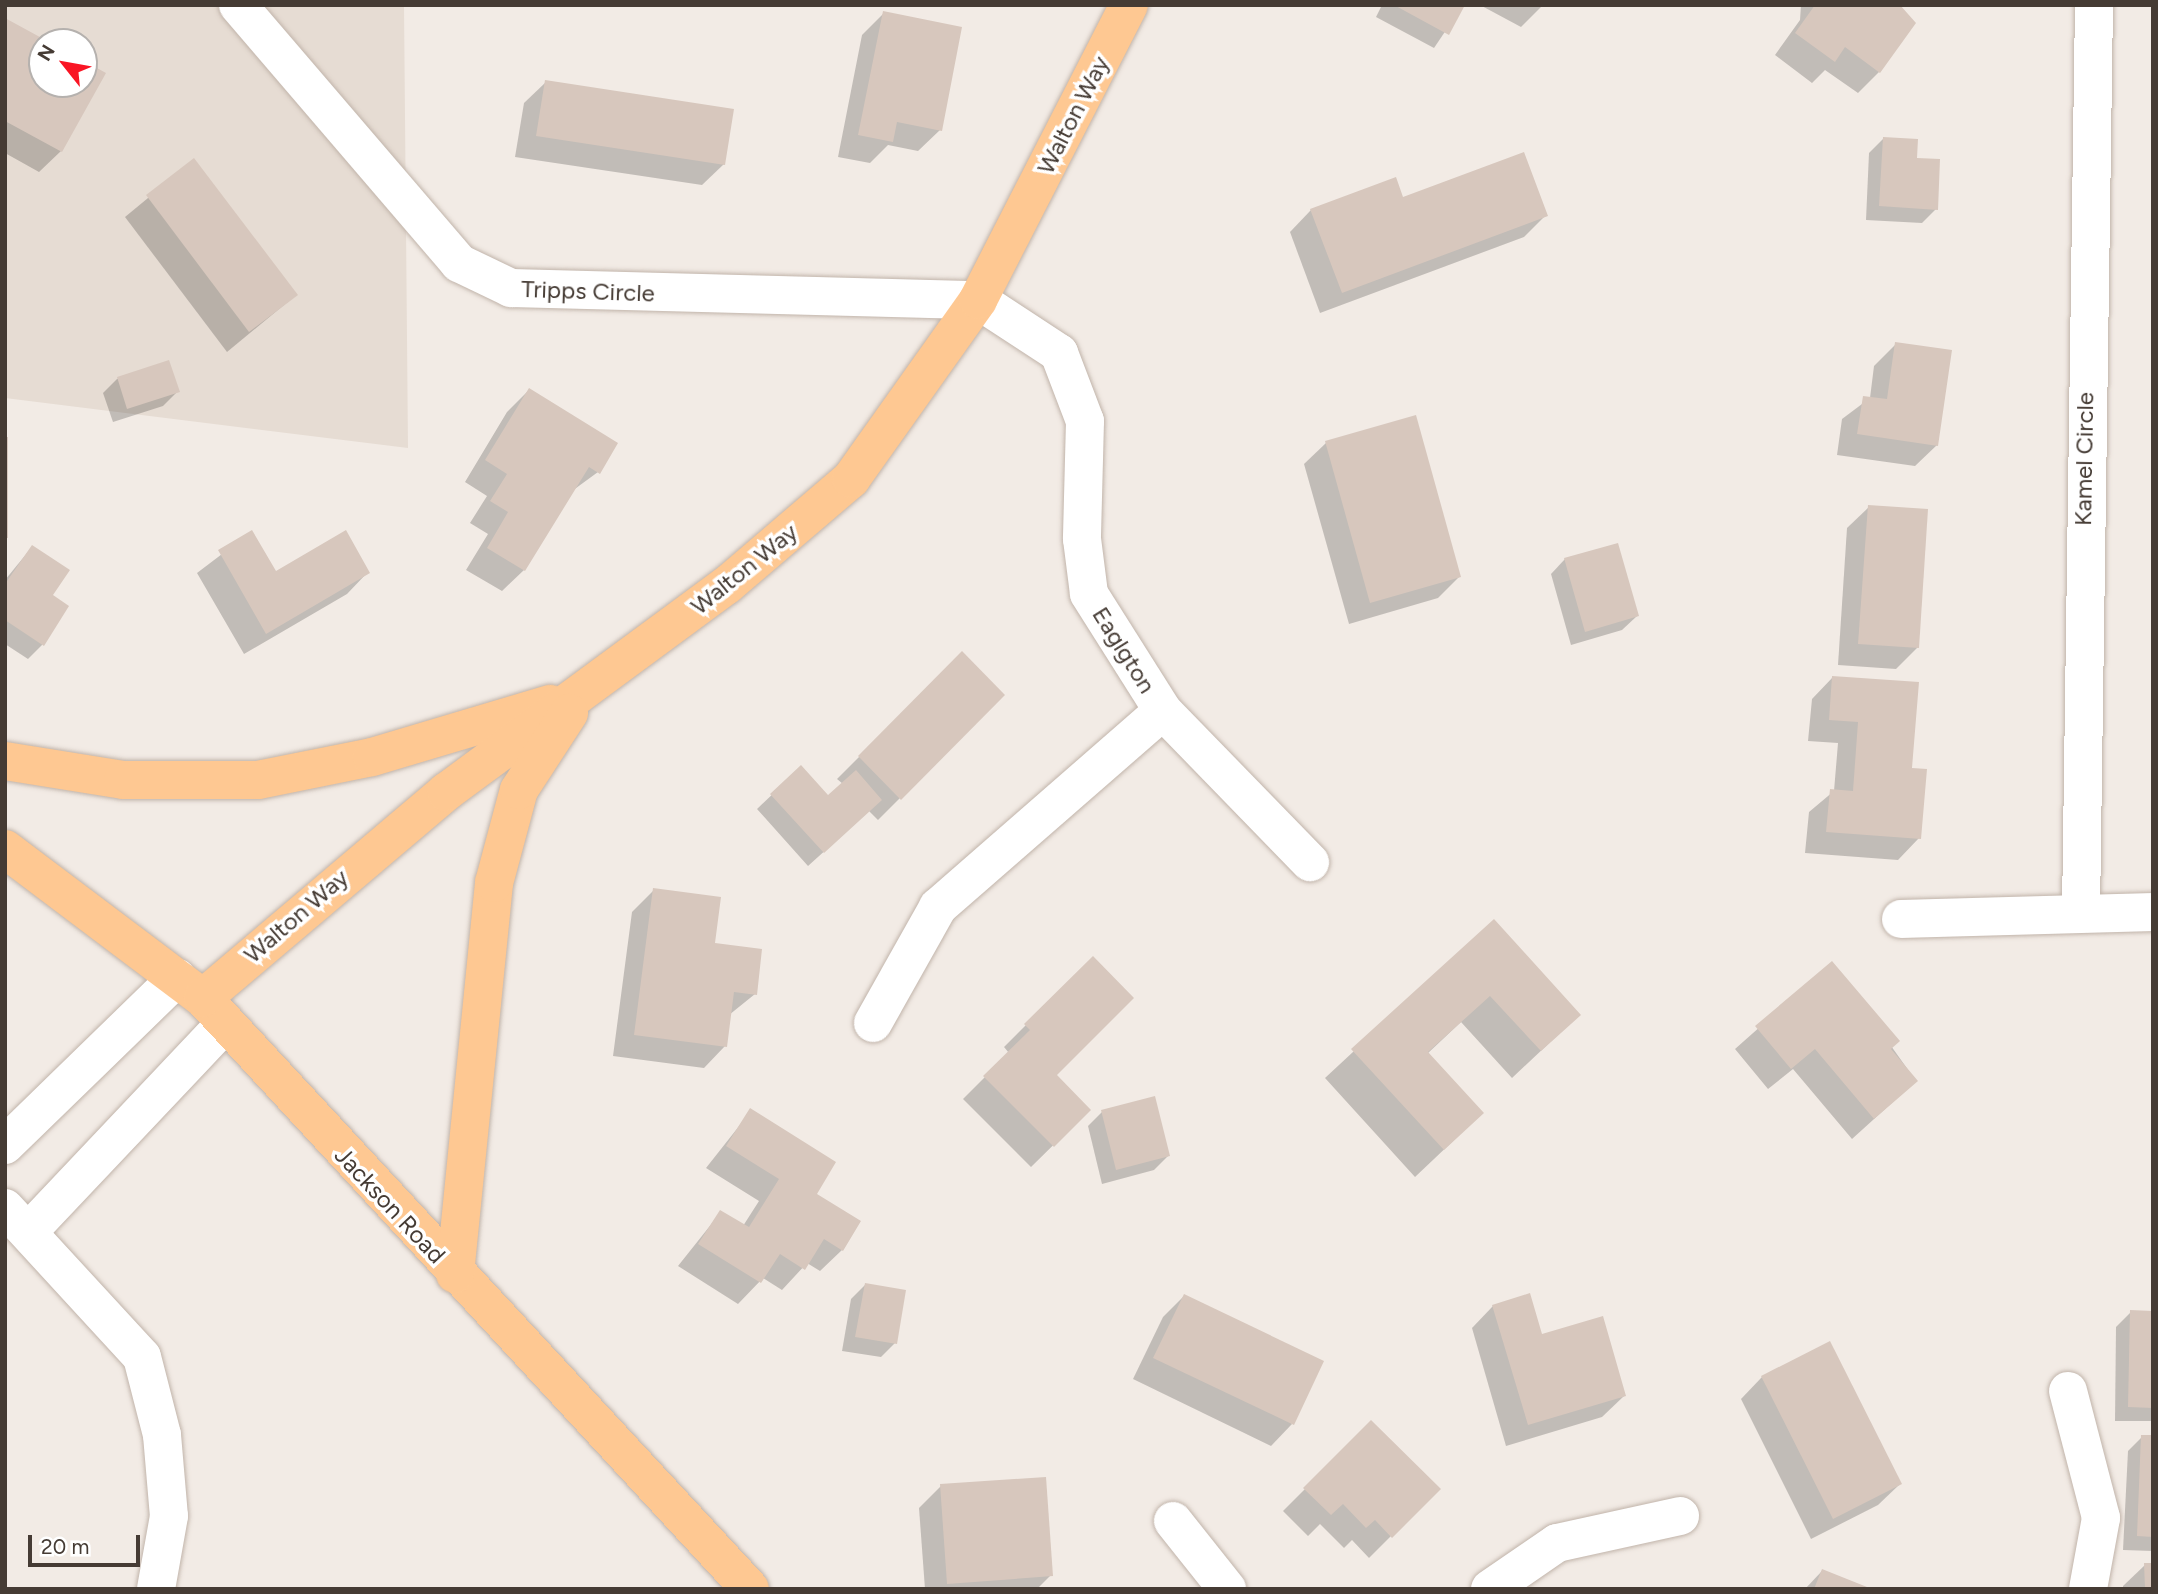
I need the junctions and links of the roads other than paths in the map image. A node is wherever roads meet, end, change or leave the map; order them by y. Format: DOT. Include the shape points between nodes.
graph roads {
  1 [pos="238,5"];
  2 [pos="1129,5"];
  3 [pos="2094,5"];
  4 [pos="978,300"];
  5 [pos="582,693"];
  6 [pos="1163,711"];
  7 [pos="5,761"];
  8 [pos="5,849"];
  9 [pos="1310,862"];
  10 [pos="2081,912"];
  11 [pos="2153,912"];
  12 [pos="1901,919"];
  13 [pos="202,1000"];
  14 [pos="873,1023"];
  15 [pos="5,1145"];
  16 [pos="17,1219"];
  17 [pos="455,1274"];
  18 [pos="2068,1391"];
  19 [pos="1680,1516"];
  20 [pos="1173,1521"];
  21 [pos="156,1589"];
  22 [pos="750,1589"];
  23 [pos="1227,1589"];
  24 [pos="1490,1589"];
  25 [pos="2088,1589"];
  1 -- 4 [label="street, Tripps Circle" via="459,263 511,288"];
  2 -- 4 [label="main road, Walton Way"];
  3 -- 10 [label="street, Kamel Circle"];
  4 -- 5 [label="main road, Walton Way" via="851,479 727,585"];
  4 -- 6 [label="street, Eaglgton" via="1059,354 1085,421 1082,539 1089,594"];
  5 -- 7 [label="main road" via="372,757 258,780 123,780"];
  5 -- 13 [label="main road, Walton Way" via="395,832"];
  5 -- 17 [label="main road" via="519,790 494,883"];
  6 -- 9 [label="street, Eaglgton"];
  6 -- 14 [label="street" via="937,907"];
  8 -- 13 [label="main road, Jackson Road"];
  10 -- 11 [label="street"];
  10 -- 12 [label="street"];
  13 -- 15 [label="street"];
  13 -- 16 [label="street"];
  13 -- 17 [label="main road, Jackson Road"];
  16 -- 21 [label="street" via="142,1357 162,1435 169,1516"];
  17 -- 22 [label="main road, Jackson Road"];
  18 -- 25 [label="street" via="2101,1518"];
  19 -- 24 [label="street" via="1557,1543"];
  20 -- 23 [label="street"];
}
